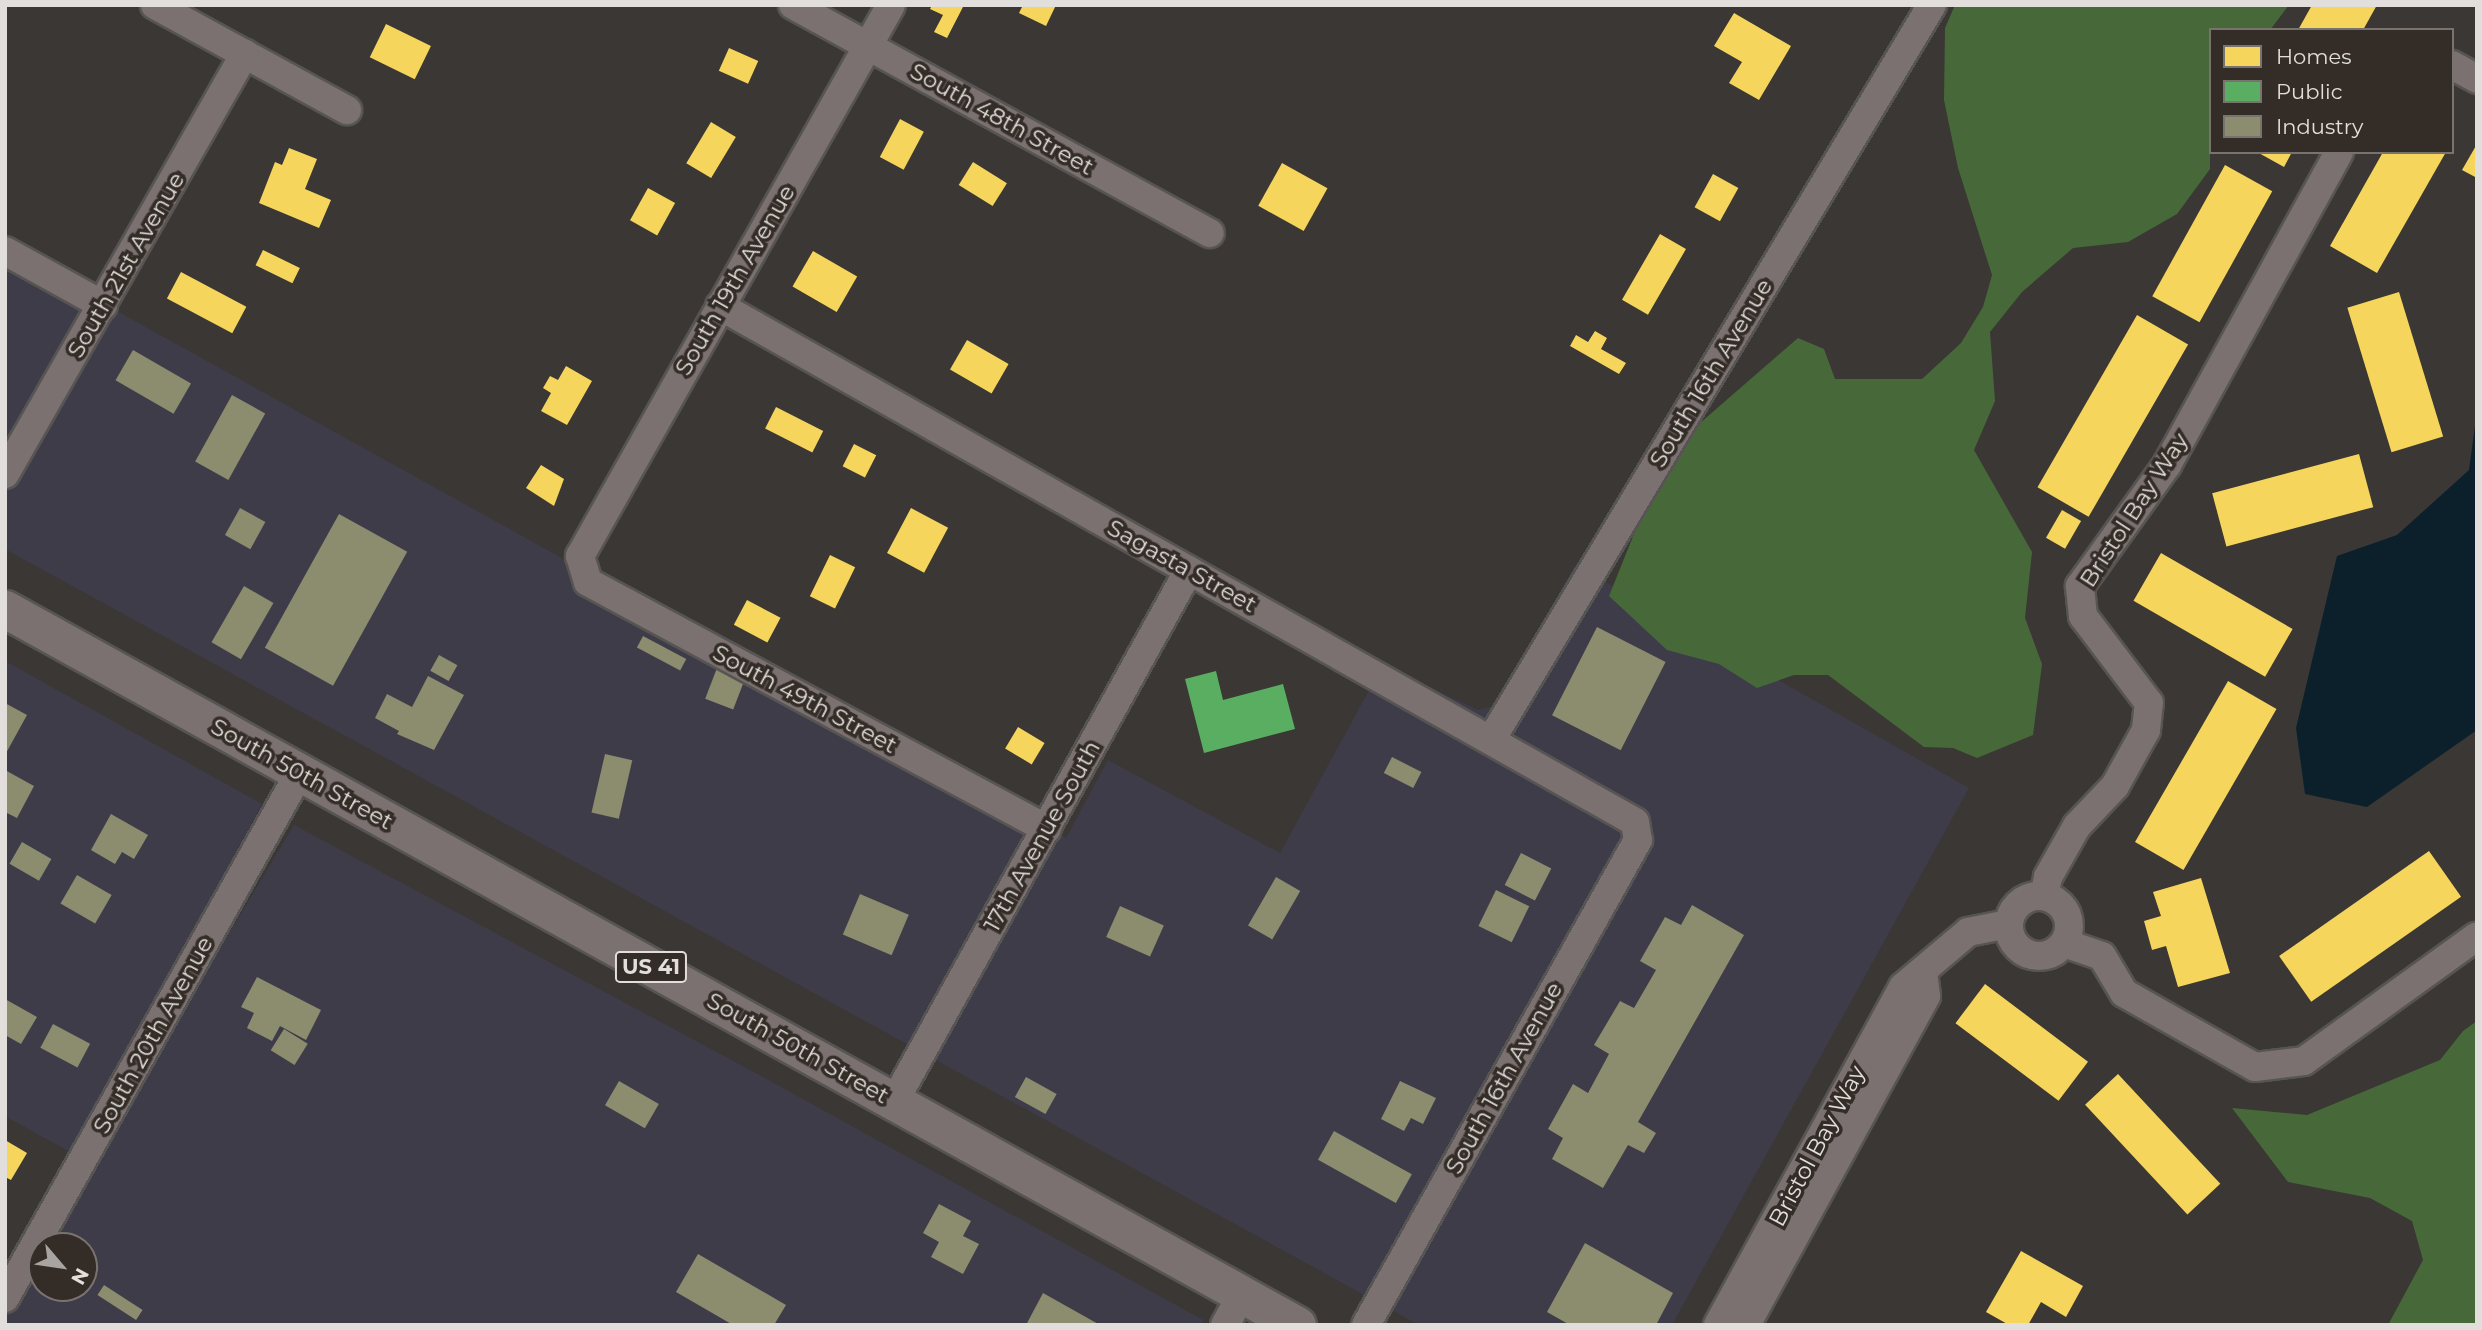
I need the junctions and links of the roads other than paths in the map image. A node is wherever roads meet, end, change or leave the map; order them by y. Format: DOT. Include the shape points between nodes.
graph roads {
  1 [pos="155,5"];
  2 [pos="793,5"];
  3 [pos="891,5"];
  4 [pos="1932,5"];
  5 [pos="868,46"];
  6 [pos="245,54"];
  7 [pos="2454,66"];
  8 [pos="2477,79"];
  9 [pos="347,110"];
  10 [pos="2338,154"];
  11 [pos="1210,233"];
  12 [pos="5,251"];
  13 [pos="103,305"];
  14 [pos="720,306"];
  15 [pos="5,474"];
  16 [pos="580,556"];
  17 [pos="1189,570"];
  18 [pos="5,609"];
  19 [pos="1491,740"];
  20 [pos="300,772"];
  21 [pos="1047,829"];
  22 [pos="1639,831"];
  23 [pos="2044,896"];
  24 [pos="2008,924"];
  25 [pos="2477,936"];
  26 [pos="2064,943"];
  27 [pos="1923,973"];
  28 [pos="894,1102"];
  29 [pos="5,1298"];
  30 [pos="1233,1309"];
  31 [pos="1297,1325"];
  32 [pos="1366,1325"];
  33 [pos="1718,1325"];
  34 [pos="1746,1325"];
  1 -- 6 [label="street"];
  2 -- 5 [label="street, South 48th Street"];
  3 -- 5 [label="street, South 19th Avenue"];
  4 -- 19 [label="street, South 16th Avenue"];
  5 -- 11 [label="street, South 48th Street"];
  5 -- 14 [label="street, South 19th Avenue"];
  6 -- 9 [label="street"];
  6 -- 13 [label="street, South 21st Avenue"];
  7 -- 8 [label="street"];
  10 -- 23 [label="street, Bristol Bay Way" via="2167,465 2080,586 2083,615 2149,703 2146,730 2115,786 2077,826 2048,877"];
  12 -- 13 [label="street"];
  13 -- 15 [label="street, South 21st Avenue"];
  14 -- 16 [label="street, South 19th Avenue"];
  14 -- 17 [label="street, Sagasta Street"];
  16 -- 21 [label="street, South 49th Street" via="588,582"];
  17 -- 19 [label="street, Sagasta Street"];
  17 -- 21 [label="street, 17th Avenue South"];
  18 -- 20 [label="main road, South 50th Street / US 41"];
  19 -- 22 [label="street, Sagasta Street" via="1635,821"];
  20 -- 28 [label="main road, South 50th Street / US 41"];
  20 -- 29 [label="street, South 20th Avenue"];
  21 -- 28 [label="street, 17th Avenue South"];
  22 -- 32 [label="street, South 16th Avenue"];
  23 -- 24 [label="street" via="2016,905"];
  23 -- 26 [label="street" via="2067,914"];
  24 -- 26 [label="street" via="2013,944 2029,955 2049,955"];
  24 -- 27 [label="street, Bristol Bay Way" via="1968,932"];
  25 -- 26 [label="street" via="2304,1061 2255,1067 2124,993 2102,957"];
  27 -- 33 [label="street, Bristol Bay Way" via="1903,987"];
  27 -- 34 [label="street, Bristol Bay Way" via="1926,996"];
  28 -- 30 [label="main road, South 50th Street / US 41"];
  30 -- 31 [label="main road, South 50th Street / US 41"];
}
